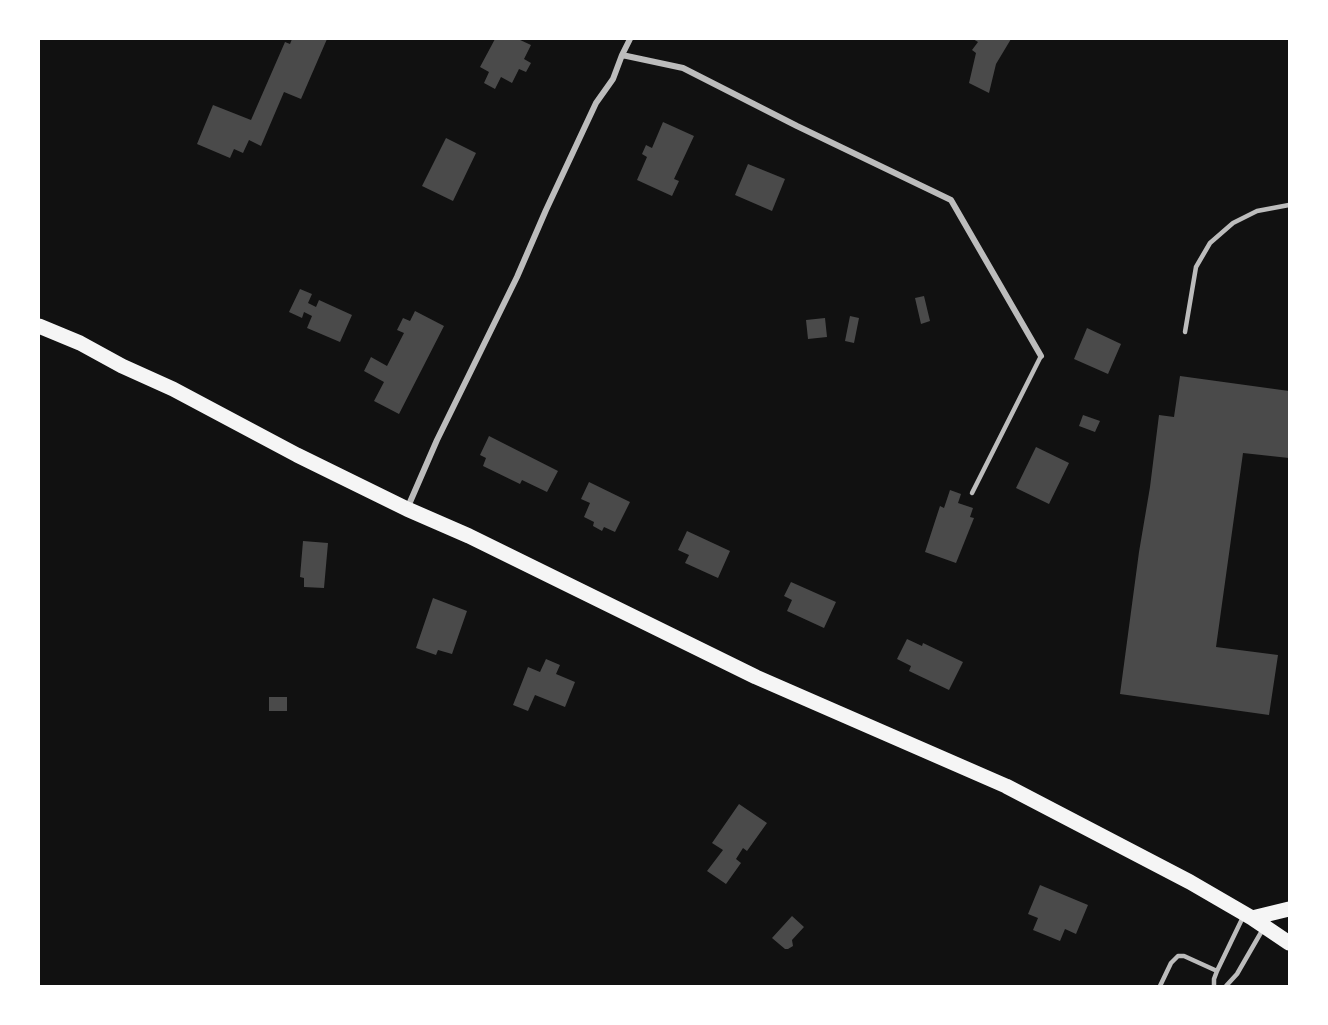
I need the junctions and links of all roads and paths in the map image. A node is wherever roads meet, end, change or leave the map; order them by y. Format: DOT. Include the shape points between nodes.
graph roads {
  1 [pos="630,39"];
  2 [pos="622,55"];
  3 [pos="1289,205"];
  4 [pos="39,326"];
  5 [pos="1185,332"];
  6 [pos="1041,356"];
  7 [pos="972,493"];
  8 [pos="407,509"];
  9 [pos="1289,909"];
  10 [pos="1289,917"];
  11 [pos="1260,918"];
  12 [pos="1289,943"];
  13 [pos="1217,971"];
  14 [pos="1160,986"];
  15 [pos="1214,986"];
  16 [pos="1226,986"];
  1 -- 2 [label="street"];
  2 -- 6 [label="street" via="683,68 951,200"];
  2 -- 8 [label="street"];
  3 -- 5 [label="lane" via="1257,211 1233,223 1210,243 1196,267"];
  4 -- 8 [label="main road" via="173,389"];
  6 -- 7 [label="lane"];
  8 -- 11 [label="main road" via="756,677 1006,786"];
  9 -- 11 [label="main road"];
  10 -- 11 [label="main road"];
  11 -- 12 [label="main road"];
  11 -- 13 [label="lane"];
  11 -- 16 [label="lane" via="1238,974"];
  13 -- 14 [label="lane" via="1178,956"];
  13 -- 15 [label="lane"];
}
